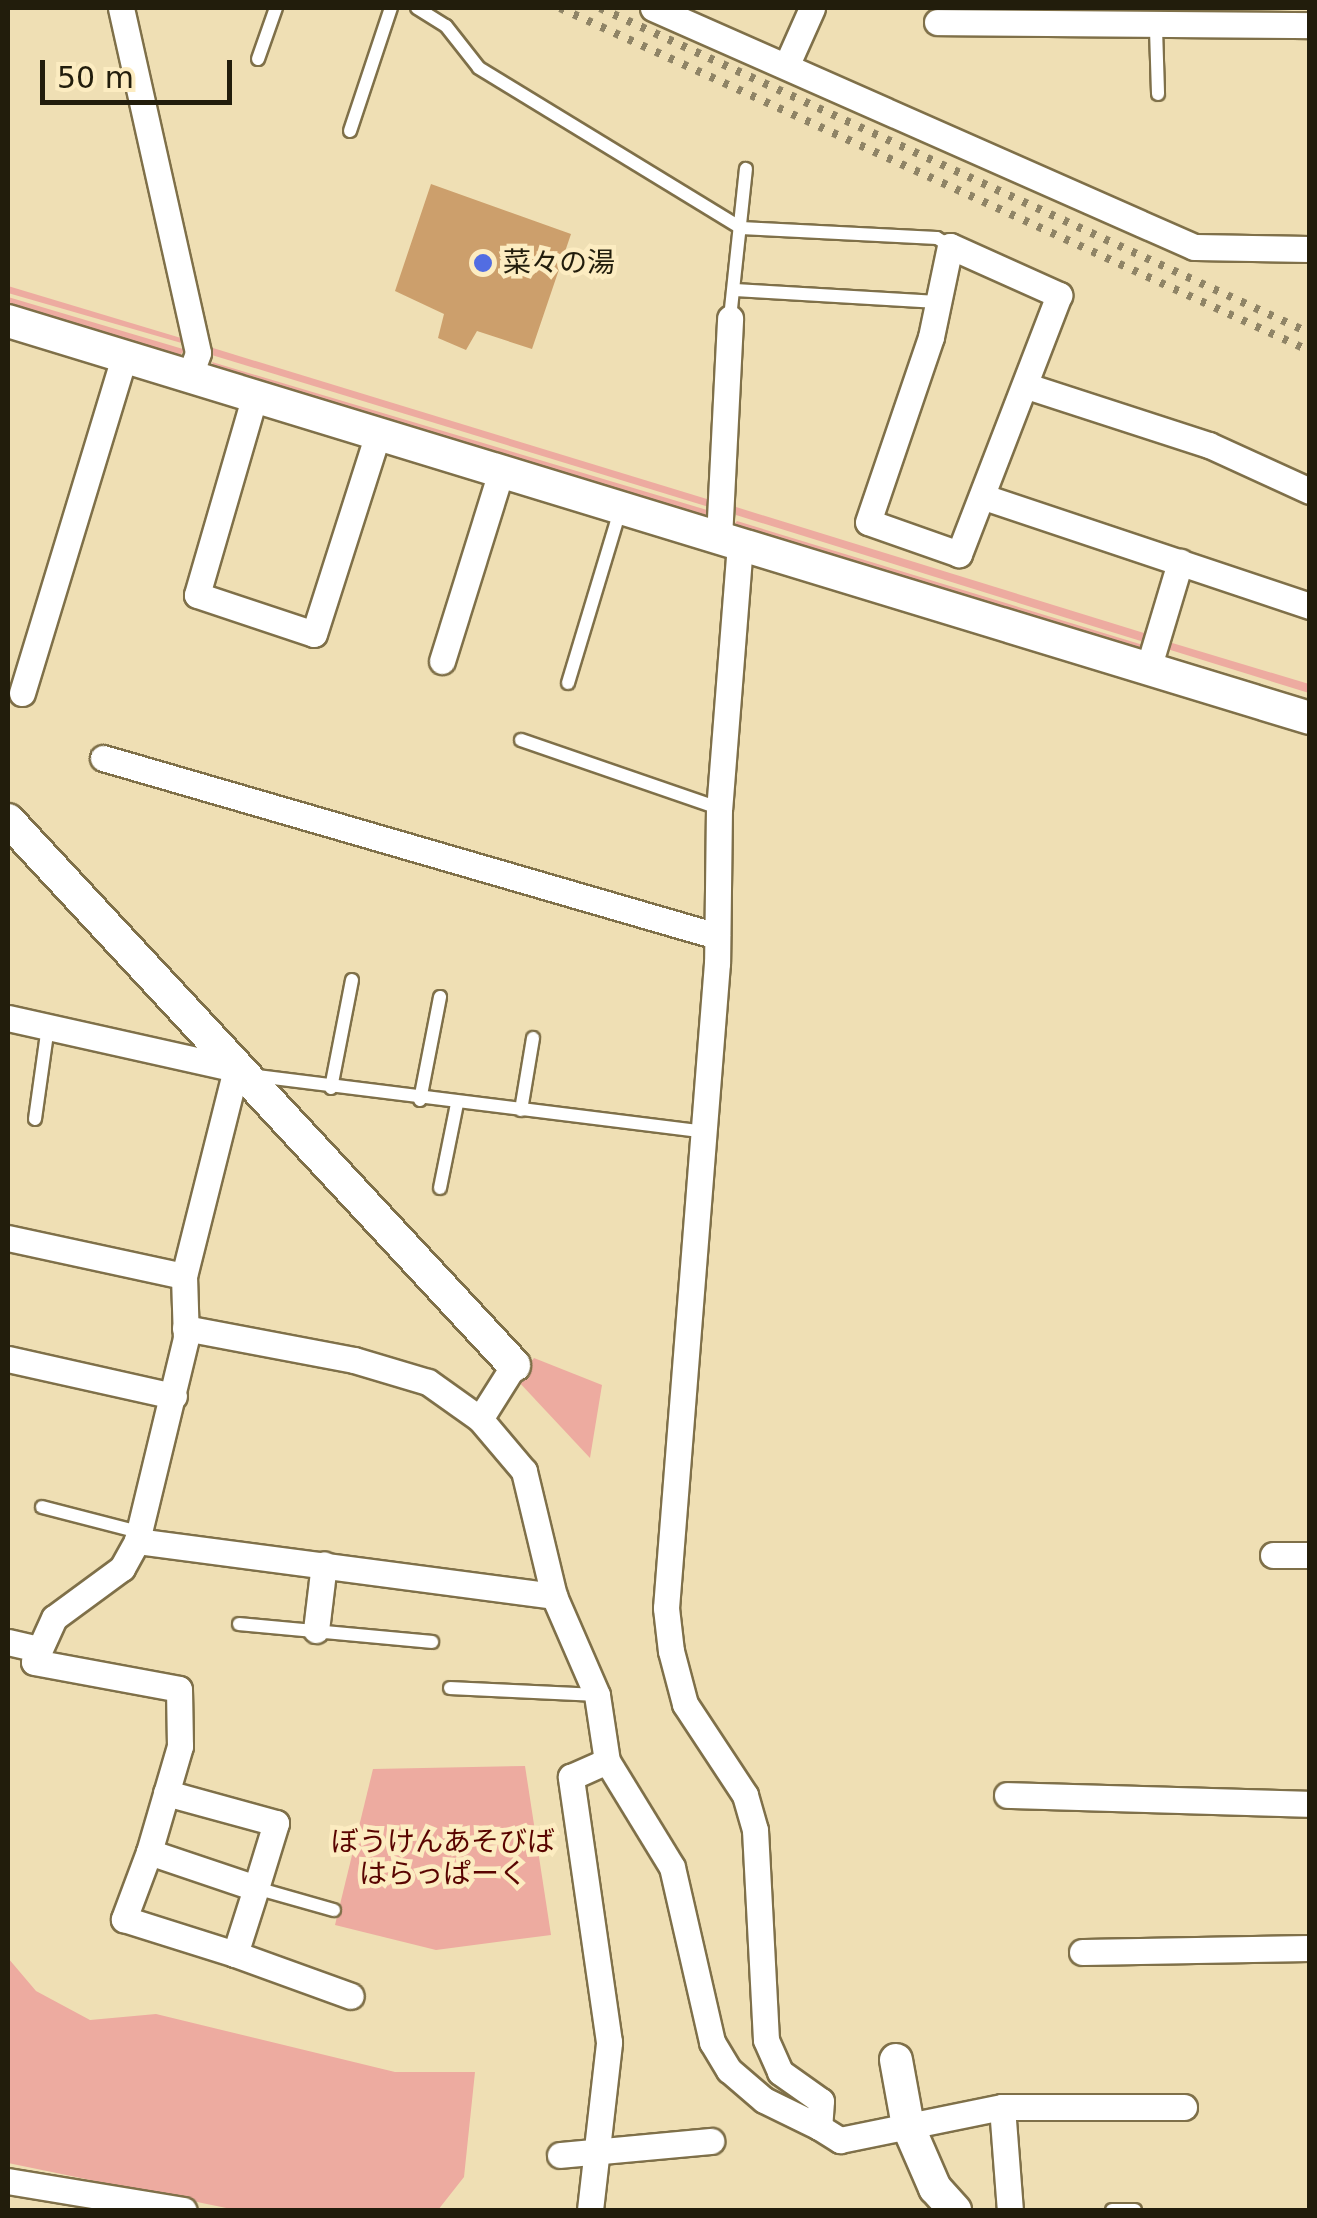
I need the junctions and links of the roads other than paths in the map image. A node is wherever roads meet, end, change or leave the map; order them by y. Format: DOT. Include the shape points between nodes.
graph roads {
  1 [pos="121,8"];
  2 [pos="276,8"];
  3 [pos="391,8"];
  4 [pos="417,8"];
  5 [pos="654,8"];
  6 [pos="812,8"];
  7 [pos="937,22"];
  8 [pos="1140,22"];
  9 [pos="1310,25"];
  10 [pos="258,59"];
  11 [pos="788,62"];
  12 [pos="1158,94"];
  13 [pos="350,131"];
  14 [pos="746,169"];
  15 [pos="740,228"];
  16 [pos="950,246"];
  17 [pos="1310,249"];
  18 [pos="736,290"];
  19 [pos="938,302"];
  20 [pos="730,318"];
  21 [pos="8,320"];
  22 [pos="125,355"];
  23 [pos="190,375"];
  24 [pos="1030,387"];
  25 [pos="256,395"];
  26 [pos="378,434"];
  27 [pos="501,472"];
  28 [pos="1310,491"];
  29 [pos="984,497"];
  30 [pos="621,508"];
  31 [pos="730,540"];
  32 [pos="1180,562"];
  33 [pos="1310,606"];
  34 [pos="442,660"];
  35 [pos="1148,669"];
  36 [pos="568,683"];
  37 [pos="22,692"];
  38 [pos="1310,718"];
  39 [pos="520,740"];
  40 [pos="103,758"];
  41 [pos="719,808"];
  42 [pos="8,820"];
  43 [pos="716,936"];
  44 [pos="352,980"];
  45 [pos="440,997"];
  46 [pos="8,1018"];
  47 [pos="48,1026"];
  48 [pos="534,1038"];
  49 [pos="236,1070"];
  50 [pos="331,1088"];
  51 [pos="420,1100"];
  52 [pos="458,1104"];
  53 [pos="521,1110"];
  54 [pos="36,1119"];
  55 [pos="700,1131"];
  56 [pos="440,1188"];
  57 [pos="8,1238"];
  58 [pos="184,1276"];
  59 [pos="185,1328"];
  60 [pos="8,1358"];
  61 [pos="514,1365"];
  62 [pos="174,1396"];
  63 [pos="480,1419"];
  64 [pos="42,1508"];
  65 [pos="138,1536"];
  66 [pos="1273,1555"];
  67 [pos="1310,1555"];
  68 [pos="324,1564"];
  69 [pos="554,1596"];
  70 [pos="239,1624"];
  71 [pos="316,1630"];
  72 [pos="8,1642"];
  73 [pos="432,1642"];
  74 [pos="38,1650"];
  75 [pos="450,1688"];
  76 [pos="596,1695"];
  77 [pos="607,1761"];
  78 [pos="166,1794"];
  79 [pos="1007,1796"];
  80 [pos="1310,1804"];
  81 [pos="148,1852"];
  82 [pos="256,1888"];
  83 [pos="334,1910"];
  84 [pos="1310,1948"];
  85 [pos="1082,1952"];
  86 [pos="235,1954"];
  87 [pos="351,1996"];
  88 [pos="896,2060"];
  89 [pos="1184,2106"];
  90 [pos="1002,2107"];
  91 [pos="908,2126"];
  92 [pos="819,2127"];
  93 [pos="711,2141"];
  94 [pos="597,2151"];
  95 [pos="560,2155"];
  96 [pos="8,2181"];
  97 [pos="184,2210"];
  98 [pos="590,2210"];
  99 [pos="955,2210"];
  100 [pos="1010,2210"];
  101 [pos="1112,2210"];
  102 [pos="1135,2210"];
  1 -- 23 [label="street" via="198,353"];
  2 -- 10 [label="lane"];
  3 -- 13 [label="lane"];
  4 -- 15 [label="lane" via="446,26 479,68"];
  5 -- 11 [label="street" via="768,62"];
  6 -- 11 [label="street"];
  7 -- 8 [label="street"];
  8 -- 9 [label="street"];
  8 -- 12 [label="lane"];
  11 -- 17 [label="street" via="1194,248"];
  14 -- 15 [label="lane"];
  15 -- 16 [label="lane" via="937,238"];
  15 -- 18 [label="lane"];
  16 -- 19 [label="street"];
  16 -- 24 [label="street" via="1059,295"];
  18 -- 19 [label="lane"];
  18 -- 20 [label="lane"];
  19 -- 29 [label="street" via="868,522 959,554"];
  20 -- 31 [label="street"];
  21 -- 22 [label="street"];
  22 -- 23 [label="street"];
  22 -- 37 [label="street"];
  23 -- 25 [label="street"];
  24 -- 28 [label="street" via="1209,445"];
  24 -- 29 [label="street"];
  25 -- 26 [label="street"];
  25 -- 26 [label="street" via="197,595 314,634"];
  26 -- 27 [label="street"];
  27 -- 30 [label="street"];
  27 -- 34 [label="street"];
  29 -- 32 [label="street"];
  30 -- 31 [label="street"];
  30 -- 36 [label="lane"];
  31 -- 35 [label="street"];
  31 -- 41 [label="street"];
  32 -- 33 [label="street"];
  32 -- 35 [label="street"];
  35 -- 38 [label="street"];
  39 -- 41 [label="lane"];
  40 -- 43 [label="street"];
  41 -- 43 [label="street"];
  42 -- 49 [label="street"];
  43 -- 55 [label="street"];
  44 -- 50 [label="lane"];
  45 -- 51 [label="lane"];
  46 -- 47 [label="street"];
  47 -- 49 [label="street"];
  47 -- 54 [label="lane"];
  48 -- 53 [label="lane"];
  49 -- 50 [label="lane"];
  49 -- 58 [label="street"];
  49 -- 61 [label="street"];
  50 -- 51 [label="lane"];
  51 -- 52 [label="lane"];
  52 -- 53 [label="lane"];
  52 -- 56 [label="lane"];
  53 -- 55 [label="lane"];
  55 -- 92 [label="street" via="666,1608 685,1704 745,1794 755,1830 766,2040 780,2072 822,2101"];
  57 -- 58 [label="street"];
  58 -- 59 [label="street"];
  59 -- 62 [label="street"];
  59 -- 63 [label="street" via="409,1376"];
  60 -- 62 [label="street"];
  61 -- 63 [label="street"];
  62 -- 65 [label="street"];
  63 -- 69 [label="street" via="524,1471"];
  64 -- 65 [label="lane"];
  65 -- 68 [label="street"];
  65 -- 74 [label="street" via="122,1568 54,1618"];
  66 -- 67 [label="street"];
  68 -- 69 [label="street"];
  68 -- 71 [label="street"];
  69 -- 76 [label="street"];
  70 -- 71 [label="lane"];
  71 -- 73 [label="lane"];
  72 -- 74 [label="street"];
  74 -- 78 [label="street" via="34,1662 179,1689 180,1746"];
  75 -- 76 [label="lane"];
  76 -- 77 [label="street"];
  77 -- 92 [label="street" via="672,1868 712,2042 729,2070 764,2100"];
  77 -- 94 [label="street" via="571,1778 609,2042"];
  78 -- 81 [label="street"];
  78 -- 82 [label="street" via="276,1823"];
  79 -- 80 [label="street"];
  81 -- 82 [label="street"];
  81 -- 86 [label="street" via="124,1919"];
  82 -- 83 [label="lane"];
  82 -- 86 [label="street"];
  84 -- 85 [label="street"];
  86 -- 87 [label="street"];
  88 -- 91 [label="street"];
  89 -- 90 [label="street"];
  90 -- 91 [label="street"];
  90 -- 100 [label="street"];
  91 -- 92 [label="street" via="840,2140"];
  91 -- 99 [label="street" via="935,2188"];
  93 -- 94 [label="street"];
  94 -- 95 [label="street"];
  94 -- 98 [label="street"];
  96 -- 97 [label="street"];
  101 -- 102 [label="lane"];
}
